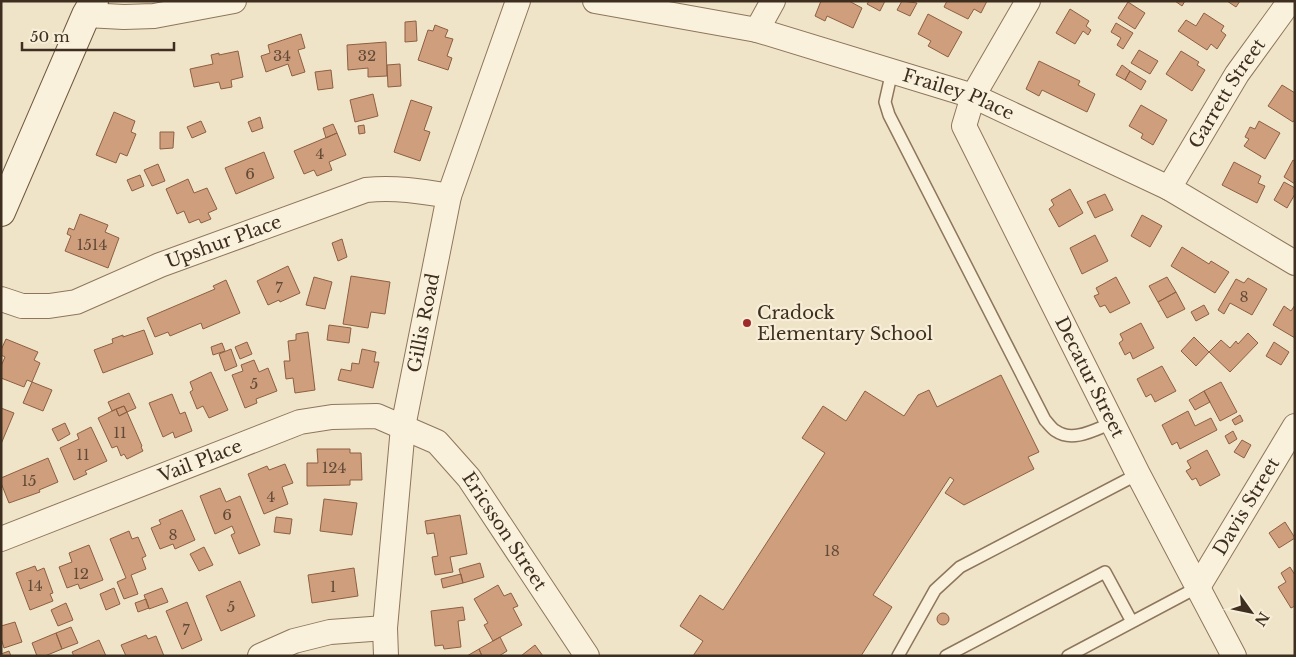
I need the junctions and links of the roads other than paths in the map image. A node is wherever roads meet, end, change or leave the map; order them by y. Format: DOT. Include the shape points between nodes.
graph roads {
  1 [pos="234,1"];
  2 [pos="518,1"];
  3 [pos="595,1"];
  4 [pos="774,1"];
  5 [pos="1028,1"];
  6 [pos="1290,1"];
  7 [pos="88,6"];
  8 [pos="757,30"];
  9 [pos="892,71"];
  10 [pos="973,96"];
  11 [pos="1169,188"];
  12 [pos="449,196"];
  13 [pos="1,212"];
  14 [pos="1295,263"];
  15 [pos="1,299"];
  16 [pos="1112,423"];
  17 [pos="1295,426"];
  18 [pos="403,427"];
  19 [pos="1138,474"];
  20 [pos="1,539"];
  21 [pos="1198,587"];
  22 [pos="1132,622"];
  23 [pos="385,628"];
  24 [pos="260,656"];
  25 [pos="386,656"];
  26 [pos="587,656"];
  27 [pos="898,656"];
  28 [pos="946,656"];
  29 [pos="1068,656"];
  30 [pos="1234,656"];
  1 -- 7 [label="street" via="154,16 124,17"];
  2 -- 12 [label="street, Gillis Road"];
  3 -- 8 [label="street, Frailey Place"];
  4 -- 8 [label="street"];
  5 -- 10 [label="street, Decatur Street"];
  6 -- 11 [label="street, Garrett Street" via="1237,74"];
  7 -- 13 [label="main road"];
  8 -- 9 [label="street, Frailey Place"];
  9 -- 10 [label="street, Frailey Place"];
  9 -- 16 [label="lane" via="886,102 889,115 1045,420 1056,432 1069,436 1082,435"];
  10 -- 11 [label="street, Frailey Place"];
  10 -- 16 [label="street, Decatur Street" via="964,126"];
  11 -- 14 [label="street, Frailey Place"];
  12 -- 15 [label="street, Upshur Place" via="416,190 366,190 160,264 76,302 22,306"];
  12 -- 18 [label="street, Gillis Road"];
  16 -- 19 [label="street, Decatur Street"];
  17 -- 21 [label="street, Davis Street"];
  18 -- 20 [label="street, Vail Place" via="377,416 300,422"];
  18 -- 23 [label="street, Gillis Road"];
  18 -- 26 [label="street, Ericsson Street" via="437,442 469,478"];
  19 -- 21 [label="street, Decatur Street"];
  19 -- 27 [label="lane" via="960,567 935,590"];
  21 -- 22 [label="lane"];
  21 -- 30 [label="street, Decatur Street"];
  22 -- 28 [label="lane" via="1105,572"];
  22 -- 29 [label="lane"];
  23 -- 24 [label="street" via="330,632 294,641"];
  23 -- 25 [label="street, Gillis Road"];
}
